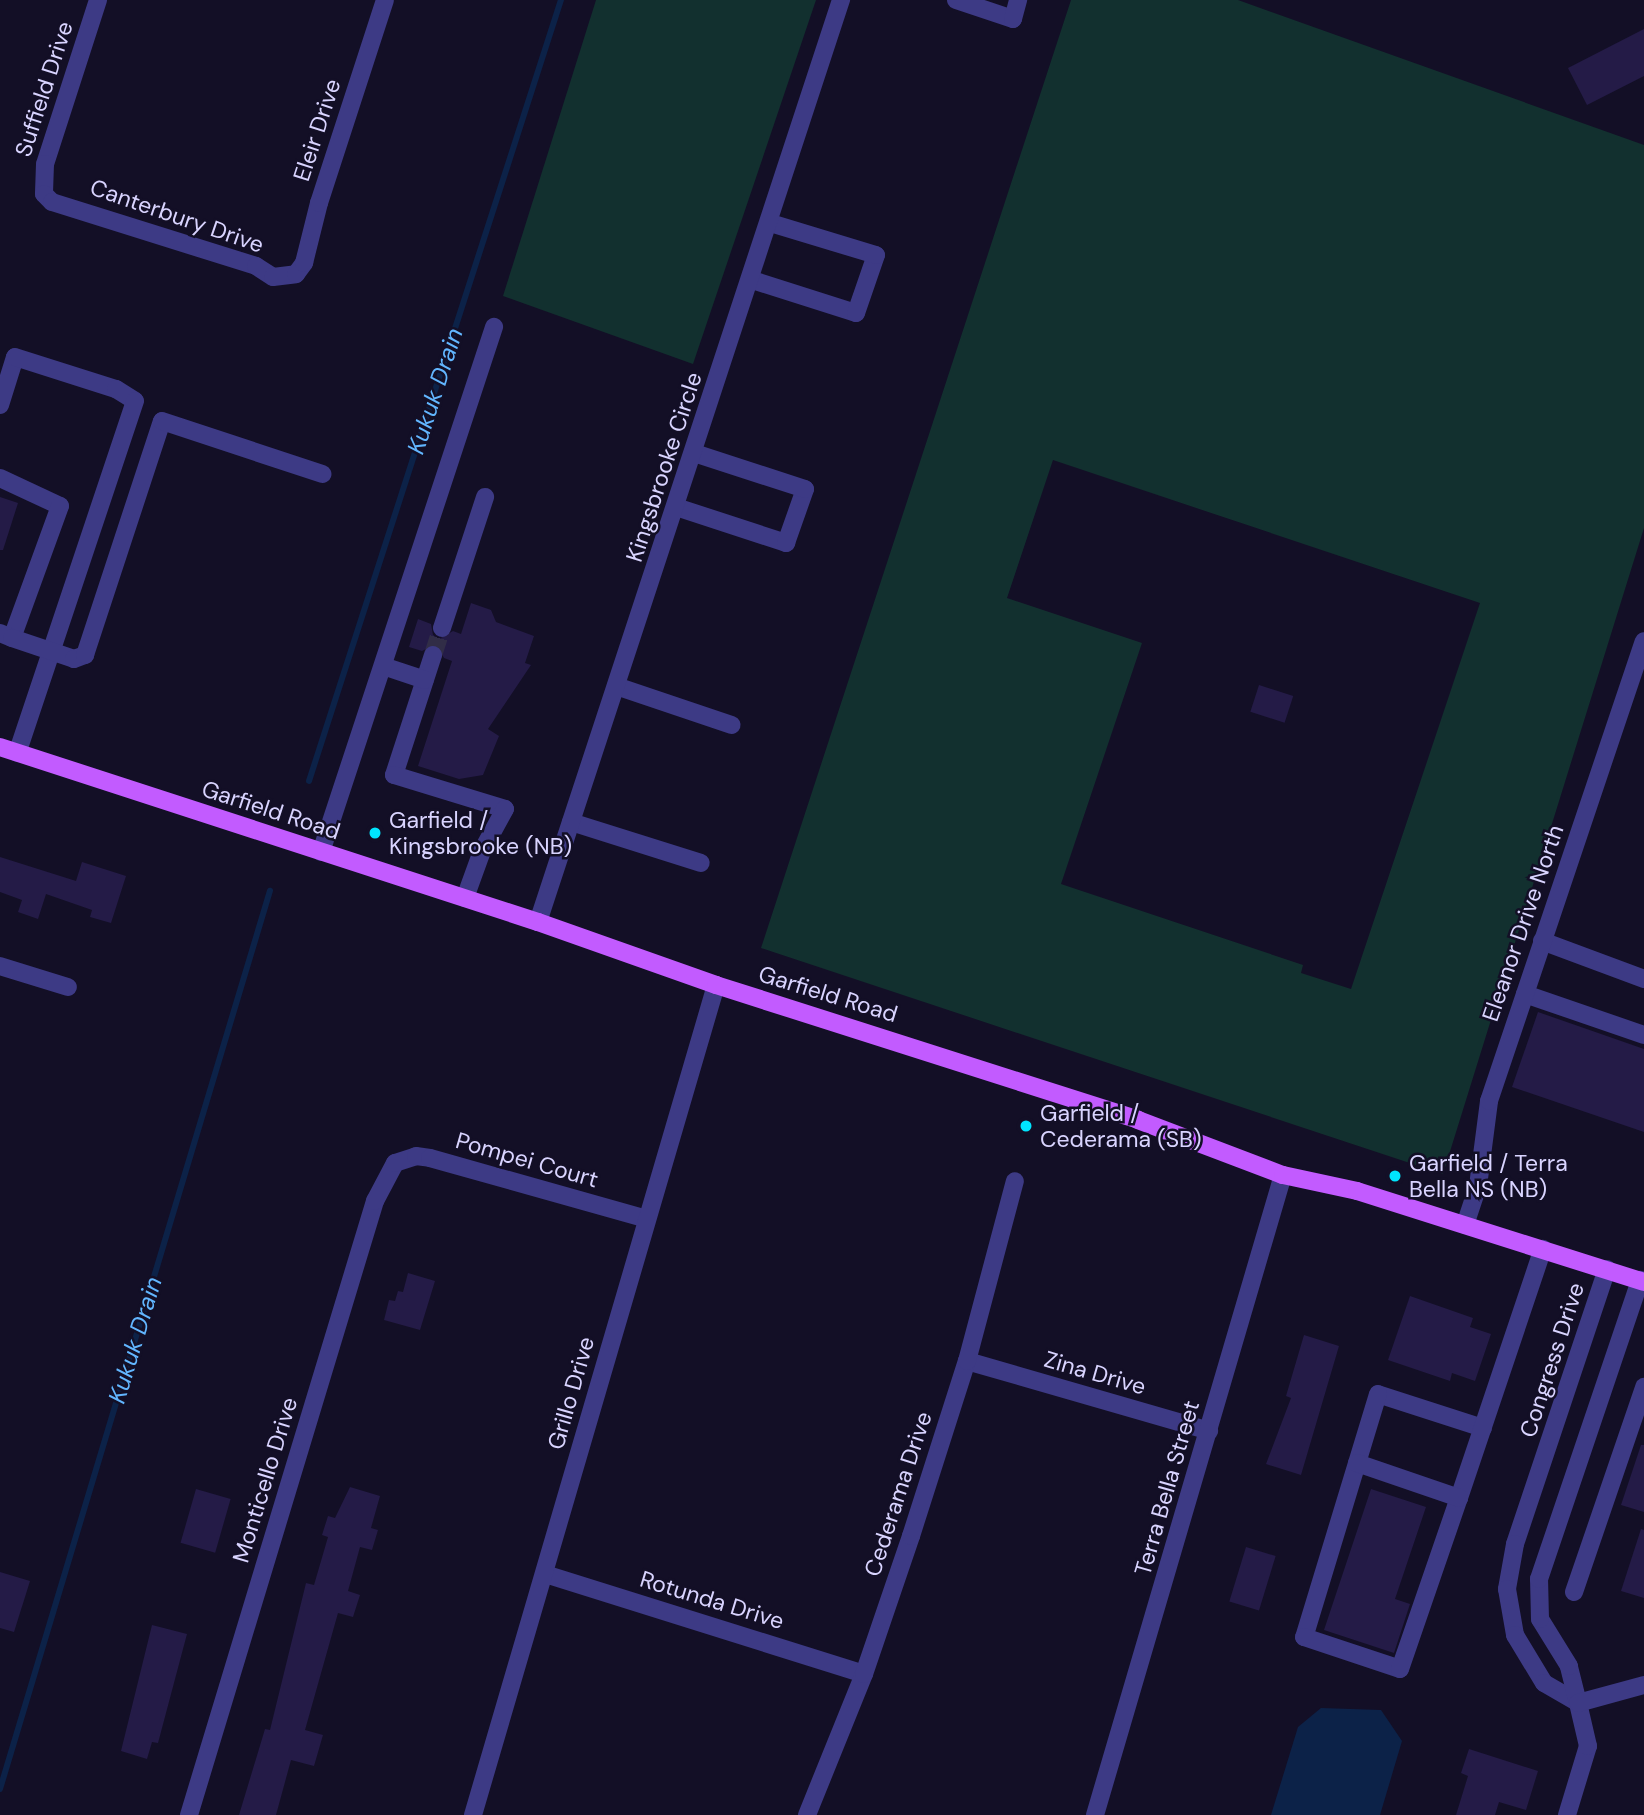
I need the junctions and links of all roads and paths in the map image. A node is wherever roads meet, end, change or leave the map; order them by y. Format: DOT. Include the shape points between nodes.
graph roads {
  1 [pos="98,0"];
  2 [pos="385,0"];
  3 [pos="841,0"];
  4 [pos="956,0"];
  5 [pos="1018,0"];
  6 [pos="44,194"];
  7 [pos="771,223"];
  8 [pos="296,274"];
  9 [pos="752,280"];
  10 [pos="495,327"];
  11 [pos="0,405"];
  12 [pos="132,410"];
  13 [pos="163,421"];
  14 [pos="694,453"];
  15 [pos="322,474"];
  16 [pos="0,478"];
  17 [pos="485,497"];
  18 [pos="676,507"];
  19 [pos="97,515"];
  20 [pos="127,527"];
  21 [pos="78,572"];
  22 [pos="109,583"];
  23 [pos="442,628"];
  24 [pos="6,635"];
  25 [pos="1644,641"];
  26 [pos="51,651"];
  27 [pos="433,655"];
  28 [pos="383,666"];
  29 [pos="425,680"];
  30 [pos="616,686"];
  31 [pos="733,724"];
  32 [pos="8,750"];
  33 [pos="571,822"];
  34 [pos="321,852"];
  35 [pos="701,863"];
  36 [pos="465,898"];
  37 [pos="538,922"];
  38 [pos="1542,941"];
  39 [pos="0,966"];
  40 [pos="1644,979"];
  41 [pos="716,985"];
  42 [pos="68,988"];
  43 [pos="1525,994"];
  44 [pos="1644,1035"];
  45 [pos="395,1163"];
  46 [pos="1283,1175"];
  47 [pos="1015,1181"];
  48 [pos="647,1219"];
  49 [pos="1465,1225"];
  50 [pos="1544,1249"];
  51 [pos="1607,1269"];
  52 [pos="1642,1281"];
  53 [pos="967,1361"];
  54 [pos="1644,1387"];
  55 [pos="1483,1427"];
  56 [pos="1209,1431"];
  57 [pos="1357,1463"];
  58 [pos="1543,1467"];
  59 [pos="1573,1477"];
  60 [pos="1459,1497"];
  61 [pos="545,1574"];
  62 [pos="1574,1592"];
  63 [pos="864,1674"];
  64 [pos="1644,1685"];
  65 [pos="1578,1703"];
  66 [pos="189,1815"];
  67 [pos="473,1815"];
  68 [pos="807,1815"];
  69 [pos="1096,1815"];
  70 [pos="1567,1815"];
  1 -- 6 [label="street, Suffield Drive" via="45,164"];
  2 -- 8 [label="street, Eleir Drive" via="304,263"];
  3 -- 7 [label="street, Kingsbrooke Circle"];
  4 -- 5 [label="street" via="1013,19"];
  6 -- 8 [label="street, Canterbury Drive" via="52,202 256,266 273,276"];
  7 -- 9 [label="street, Kingsbrooke Circle"];
  7 -- 9 [label="street" via="876,255 856,313"];
  9 -- 14 [label="street, Kingsbrooke Circle"];
  10 -- 28 [label="street"];
  11 -- 12 [label="street" via="15,357 116,389 135,401"];
  12 -- 13 [label="street"];
  12 -- 19 [label="street"];
  13 -- 15 [label="street"];
  13 -- 20 [label="street"];
  14 -- 18 [label="street, Kingsbrooke Circle"];
  14 -- 18 [label="street" via="805,489 786,543"];
  16 -- 24 [label="street" via="60,506"];
  17 -- 23 [label="street"];
  18 -- 30 [label="street, Kingsbrooke Circle"];
  19 -- 20 [label="street"];
  19 -- 21 [label="street"];
  20 -- 22 [label="street"];
  21 -- 22 [label="street"];
  21 -- 26 [label="street"];
  22 -- 26 [label="street" via="85,655 74,659"];
  24 -- 26 [label="street"];
  25 -- 38 [label="street, Eleanor Drive North"];
  26 -- 32 [label="street"];
  27 -- 29 [label="street"];
  28 -- 29 [label="street"];
  28 -- 34 [label="street"];
  29 -- 36 [label="street" via="394,775 505,809 482,851"];
  30 -- 31 [label="street"];
  30 -- 33 [label="street, Kingsbrooke Circle"];
  32 -- 34 [label="main road, Garfield Road"];
  33 -- 35 [label="street"];
  33 -- 37 [label="street, Kingsbrooke Circle"];
  34 -- 36 [label="main road, Garfield Road"];
  36 -- 37 [label="main road, Garfield Road"];
  37 -- 41 [label="main road, Garfield Road"];
  38 -- 40 [label="street"];
  38 -- 43 [label="street, Eleanor Drive North"];
  39 -- 42 [label="street"];
  41 -- 46 [label="main road, Garfield Road" via="1138,1120"];
  41 -- 48 [label="street, Grillo Drive"];
  43 -- 44 [label="street"];
  43 -- 49 [label="street, Eleanor Drive North" via="1489,1101 1478,1186"];
  45 -- 48 [label="street, Pompei Court" via="416,1156 430,1158"];
  45 -- 66 [label="street, Monticello Drive" via="375,1201"];
  46 -- 49 [label="main road, Garfield Road" via="1357,1191"];
  46 -- 56 [label="street, Terra Bella Street"];
  47 -- 53 [label="street, Cederama Drive"];
  48 -- 61 [label="street, Grillo Drive"];
  49 -- 50 [label="main road, Garfield Road"];
  50 -- 51 [label="main road, Garfield Road"];
  50 -- 55 [label="street"];
  51 -- 52 [label="main road, Garfield Road"];
  51 -- 58 [label="street, Congress Drive"];
  52 -- 59 [label="street"];
  53 -- 56 [label="street, Zina Drive"];
  53 -- 63 [label="street, Cederama Drive"];
  54 -- 62 [label="street"];
  55 -- 57 [label="street" via="1378,1394"];
  55 -- 60 [label="street"];
  56 -- 69 [label="street, Terra Bella Street"];
  57 -- 60 [label="street"];
  57 -- 60 [label="street" via="1304,1637 1400,1669"];
  58 -- 59 [label="street, Congress Drive"];
  58 -- 65 [label="street, Congress Drive" via="1515,1544 1507,1589 1514,1635 1544,1683"];
  59 -- 65 [label="street" via="1539,1579 1540,1619 1569,1666"];
  61 -- 63 [label="street, Rotunda Drive"];
  61 -- 67 [label="street, Grillo Drive"];
  63 -- 68 [label="street, Cederama Drive"];
  64 -- 65 [label="street"];
  65 -- 70 [label="street" via="1588,1746"];
}
